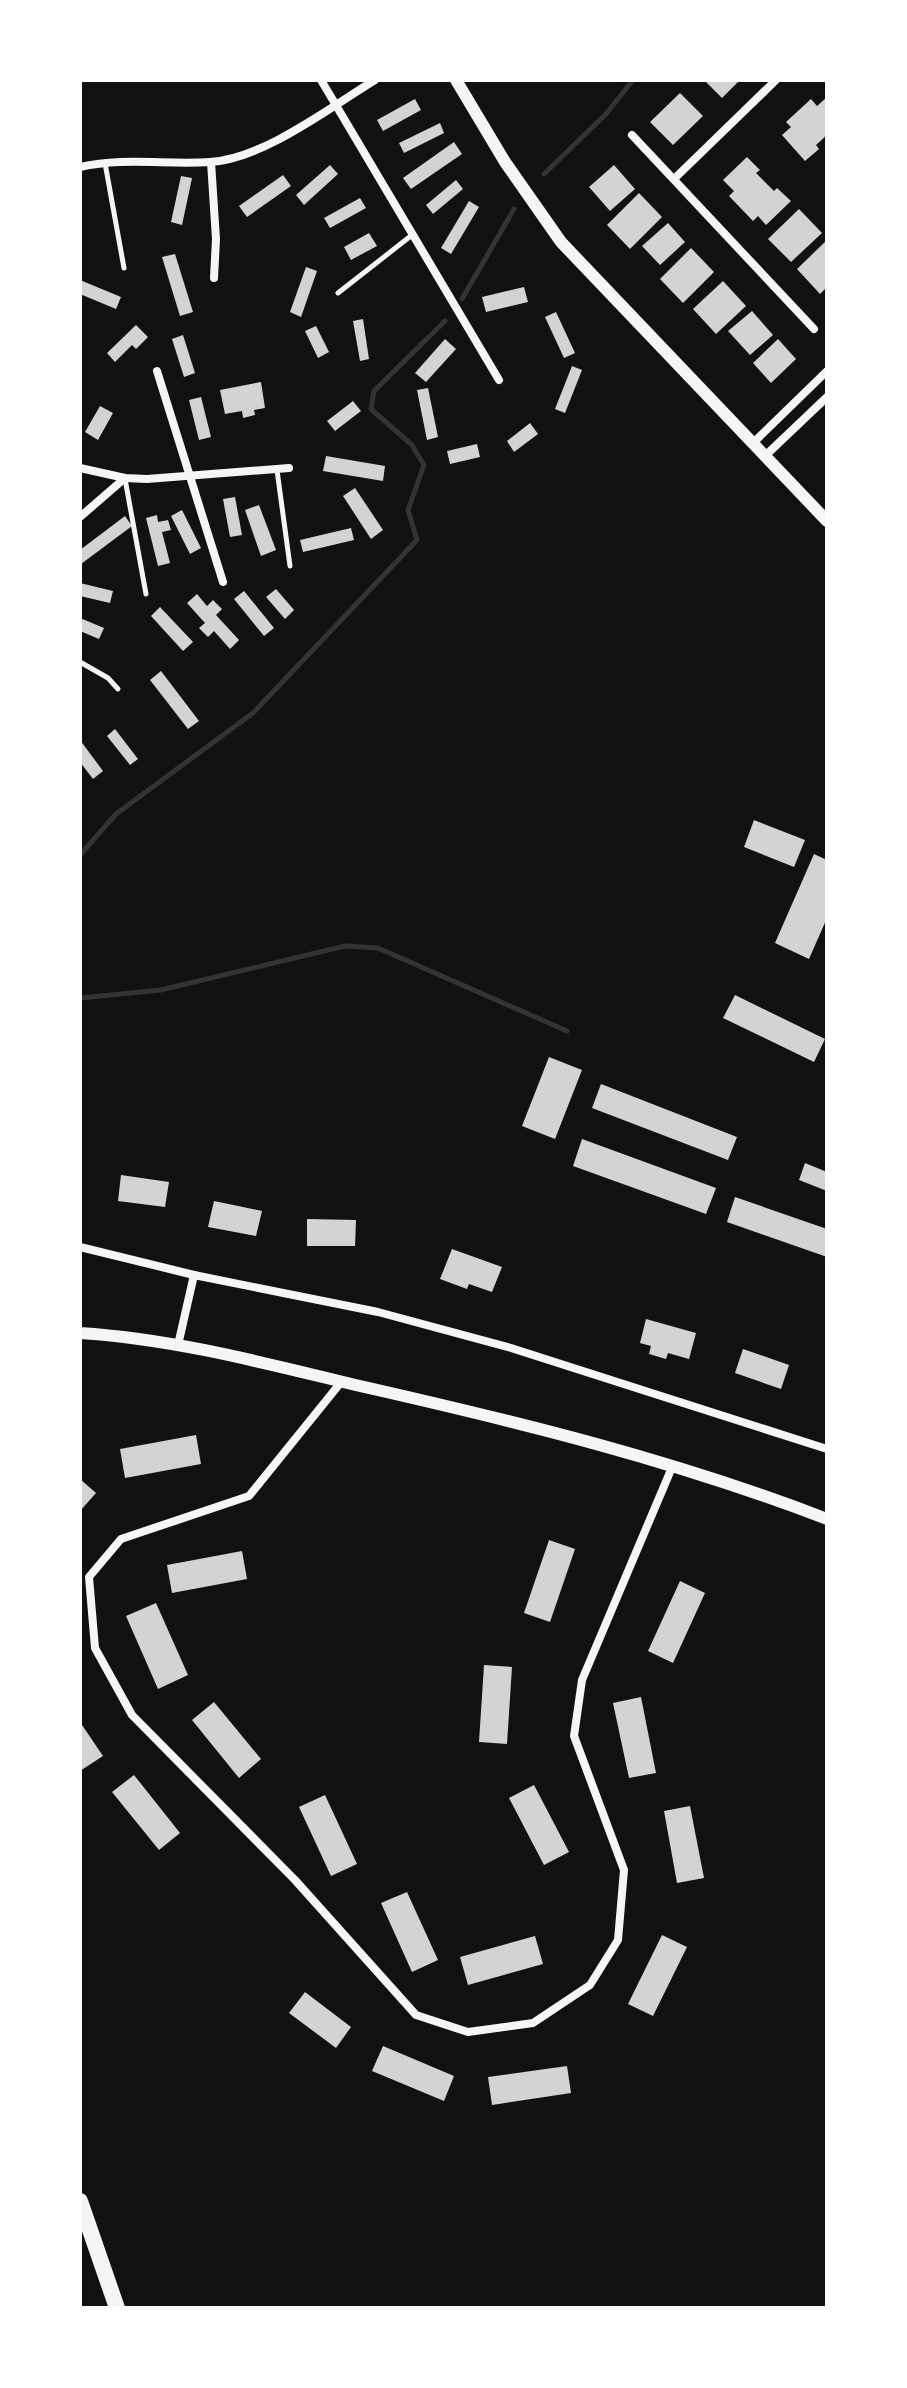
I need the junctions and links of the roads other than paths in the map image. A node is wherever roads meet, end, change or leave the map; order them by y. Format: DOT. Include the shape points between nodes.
graph roads {
  1 [pos="321,80"];
  2 [pos="375,80"];
  3 [pos="456,80"];
  4 [pos="776,80"];
  5 [pos="336,104"];
  6 [pos="632,135"];
  7 [pos="105,162"];
  8 [pos="211,162"];
  9 [pos="80,167"];
  10 [pos="674,179"];
  11 [pos="412,235"];
  12 [pos="124,268"];
  13 [pos="214,278"];
  14 [pos="338,293"];
  15 [pos="814,329"];
  16 [pos="157,371"];
  17 [pos="827,371"];
  18 [pos="499,380"];
  19 [pos="827,397"];
  20 [pos="753,443"];
  21 [pos="765,456"];
  22 [pos="80,468"];
  23 [pos="289,468"];
  24 [pos="277,469"];
  25 [pos="192,475"];
  26 [pos="125,478"];
  27 [pos="80,517"];
  28 [pos="827,521"];
  29 [pos="290,566"];
  30 [pos="223,582"];
  31 [pos="146,594"];
  32 [pos="80,662"];
  33 [pos="118,689"];
  34 [pos="80,1247"];
  35 [pos="194,1275"];
  36 [pos="80,1333"];
  37 [pos="178,1345"];
  38 [pos="342,1381"];
  39 [pos="827,1449"];
  40 [pos="673,1465"];
  41 [pos="827,1519"];
  42 [pos="80,2201"];
  43 [pos="117,2308"];
  1 -- 5 [label="street"];
  2 -- 5 [label="street"];
  3 -- 20 [label="street" via="561,242"];
  4 -- 10 [label="street"];
  5 -- 8 [label="street" via="264,147"];
  5 -- 11 [label="street"];
  6 -- 10 [label="street"];
  7 -- 8 [label="street"];
  7 -- 9 [label="street"];
  7 -- 12 [label="lane"];
  8 -- 13 [label="street"];
  10 -- 15 [label="street"];
  11 -- 14 [label="lane"];
  11 -- 18 [label="street"];
  16 -- 25 [label="street"];
  17 -- 20 [label="street"];
  19 -- 21 [label="street"];
  20 -- 21 [label="street"];
  21 -- 28 [label="street"];
  22 -- 26 [label="street"];
  23 -- 24 [label="street"];
  24 -- 25 [label="street"];
  24 -- 29 [label="lane"];
  25 -- 26 [label="street"];
  25 -- 30 [label="street"];
  26 -- 27 [label="street"];
  26 -- 31 [label="lane"];
  32 -- 33 [label="lane"];
  34 -- 35 [label="street"];
  35 -- 37 [label="street"];
  35 -- 39 [label="street" via="378,1312 511,1348"];
  36 -- 37 [label="street"];
  37 -- 38 [label="street"];
  38 -- 40 [label="street" via="537,1426"];
  38 -- 40 [label="street" via="249,1496 121,1539 89,1577 95,1648 132,1715 295,1880 416,2015 468,2032 533,2023 590,1985 618,1940 624,1870 574,1736 582,1680"];
  40 -- 41 [label="street"];
  42 -- 43 [label="main road"];
}
